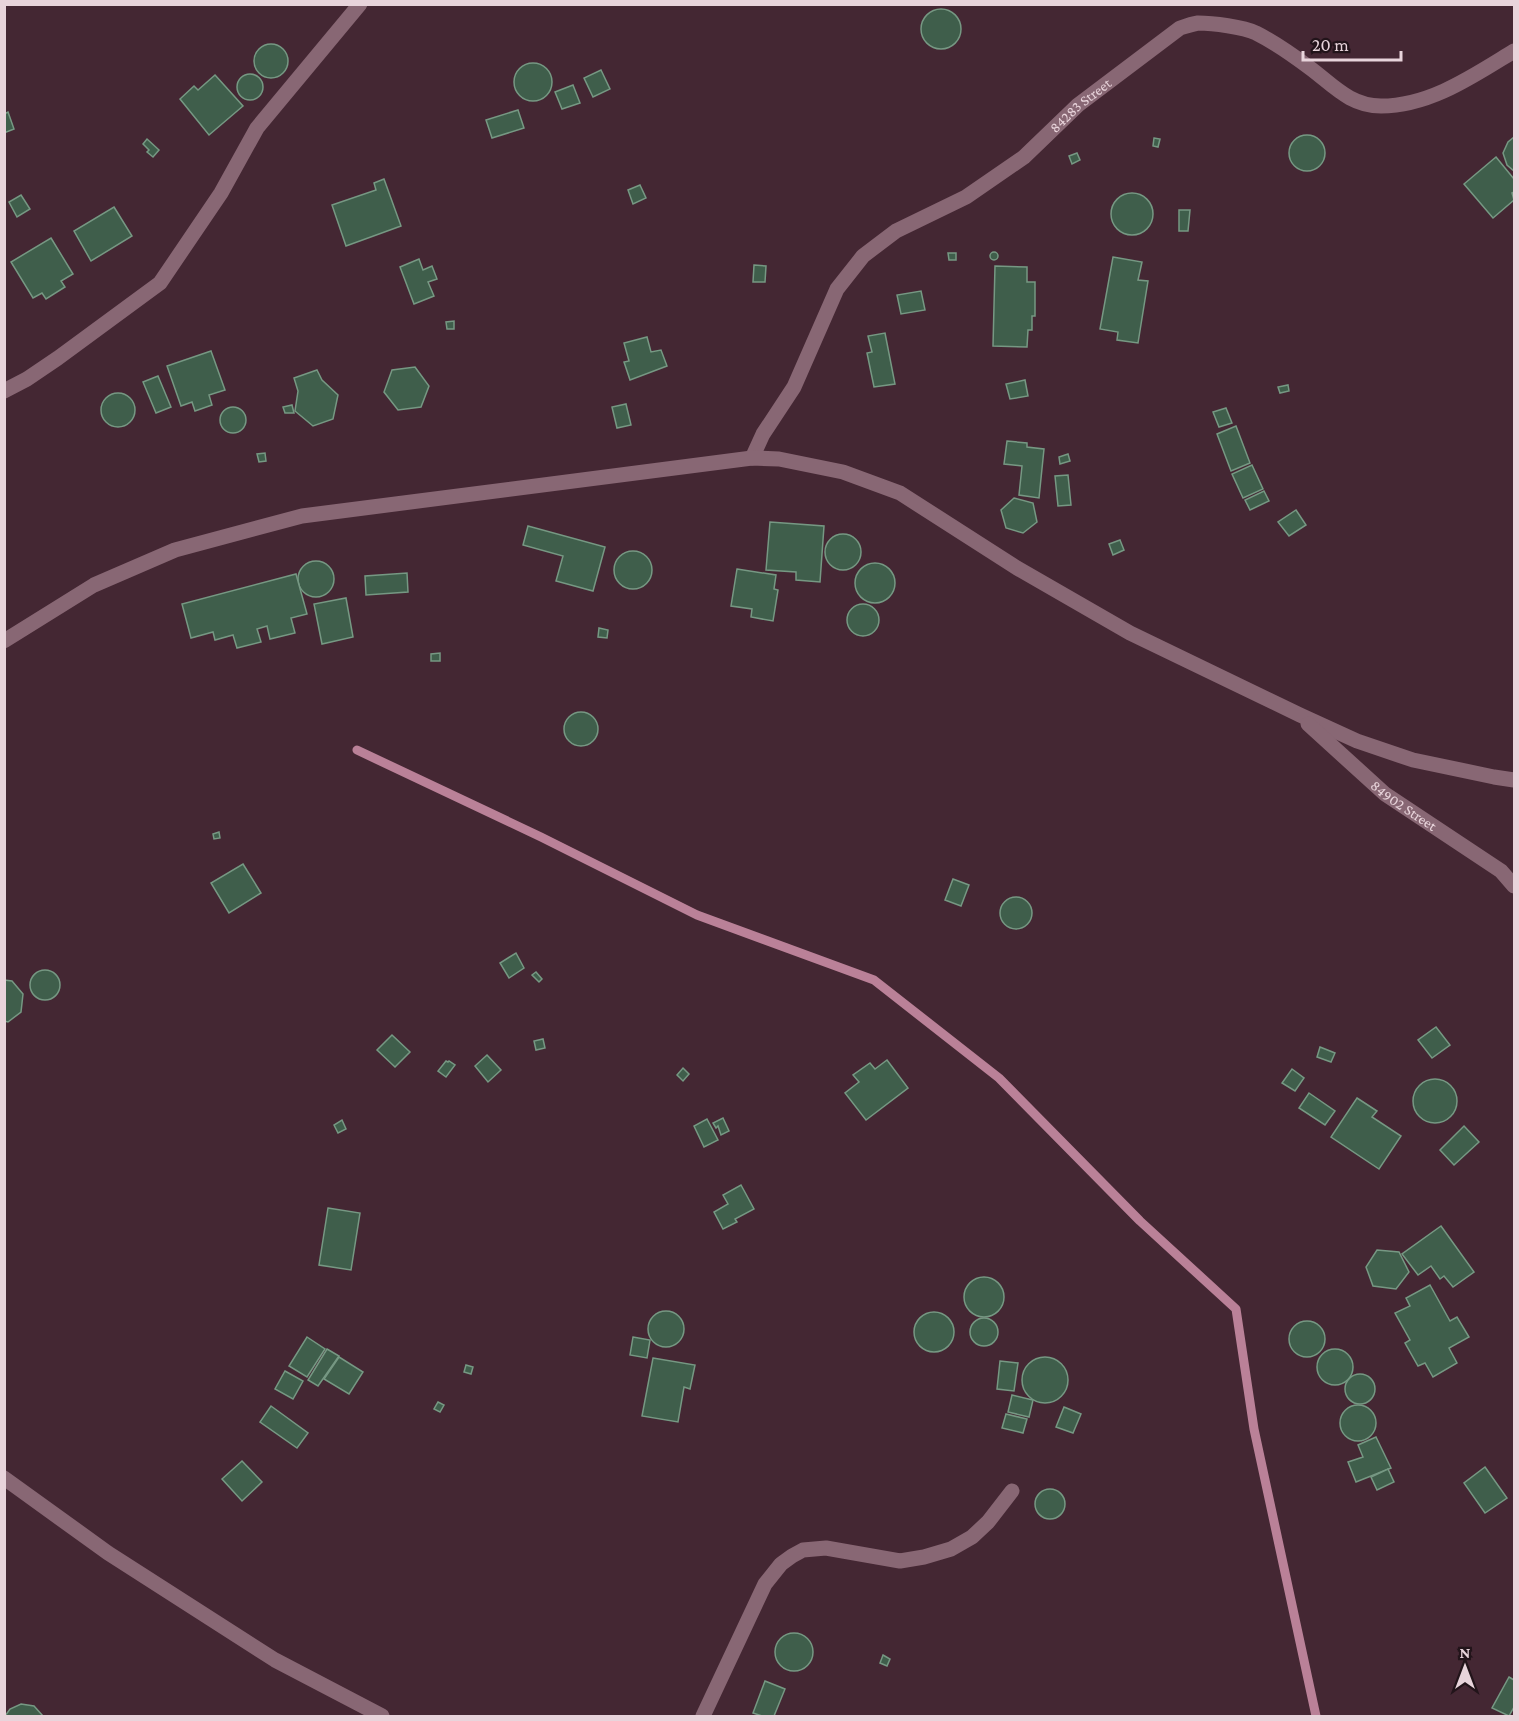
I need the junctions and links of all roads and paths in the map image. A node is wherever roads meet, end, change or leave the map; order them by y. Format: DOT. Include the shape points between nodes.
graph roads {
  1 [pos="360,4"];
  2 [pos="1515,51"];
  3 [pos="4,391"];
  4 [pos="752,458"];
  5 [pos="4,641"];
  6 [pos="1300,716"];
  7 [pos="1515,780"];
  8 [pos="1515,886"];
  9 [pos="4,1478"];
  10 [pos="1012,1491"];
  11 [pos="382,1716"];
  12 [pos="703,1716"];
  1 -- 3 [label="street" via="257,128 220,193 160,283 58,358"];
  2 -- 4 [label="street, 84283 Street" via="1454,87 1408,103 1380,106 1359,103 1341,94 1309,67 1254,32 1215,24 1196,23 1180,28 1078,105 1024,157 966,196 896,231 863,256 837,289 794,387"];
  4 -- 5 [label="street" via="302,516 175,550 94,585"];
  4 -- 6 [label="street" via="779,459 843,472 900,493 1017,568 1130,633"];
  6 -- 7 [label="street" via="1413,760"];
  6 -- 8 [label="street, 84902 Street" via="1385,794 1501,871"];
  9 -- 11 [label="street" via="108,1552 275,1660"];
  10 -- 12 [label="street" via="972,1537 924,1557 900,1561 826,1548 803,1550 792,1556 765,1584"];
}
